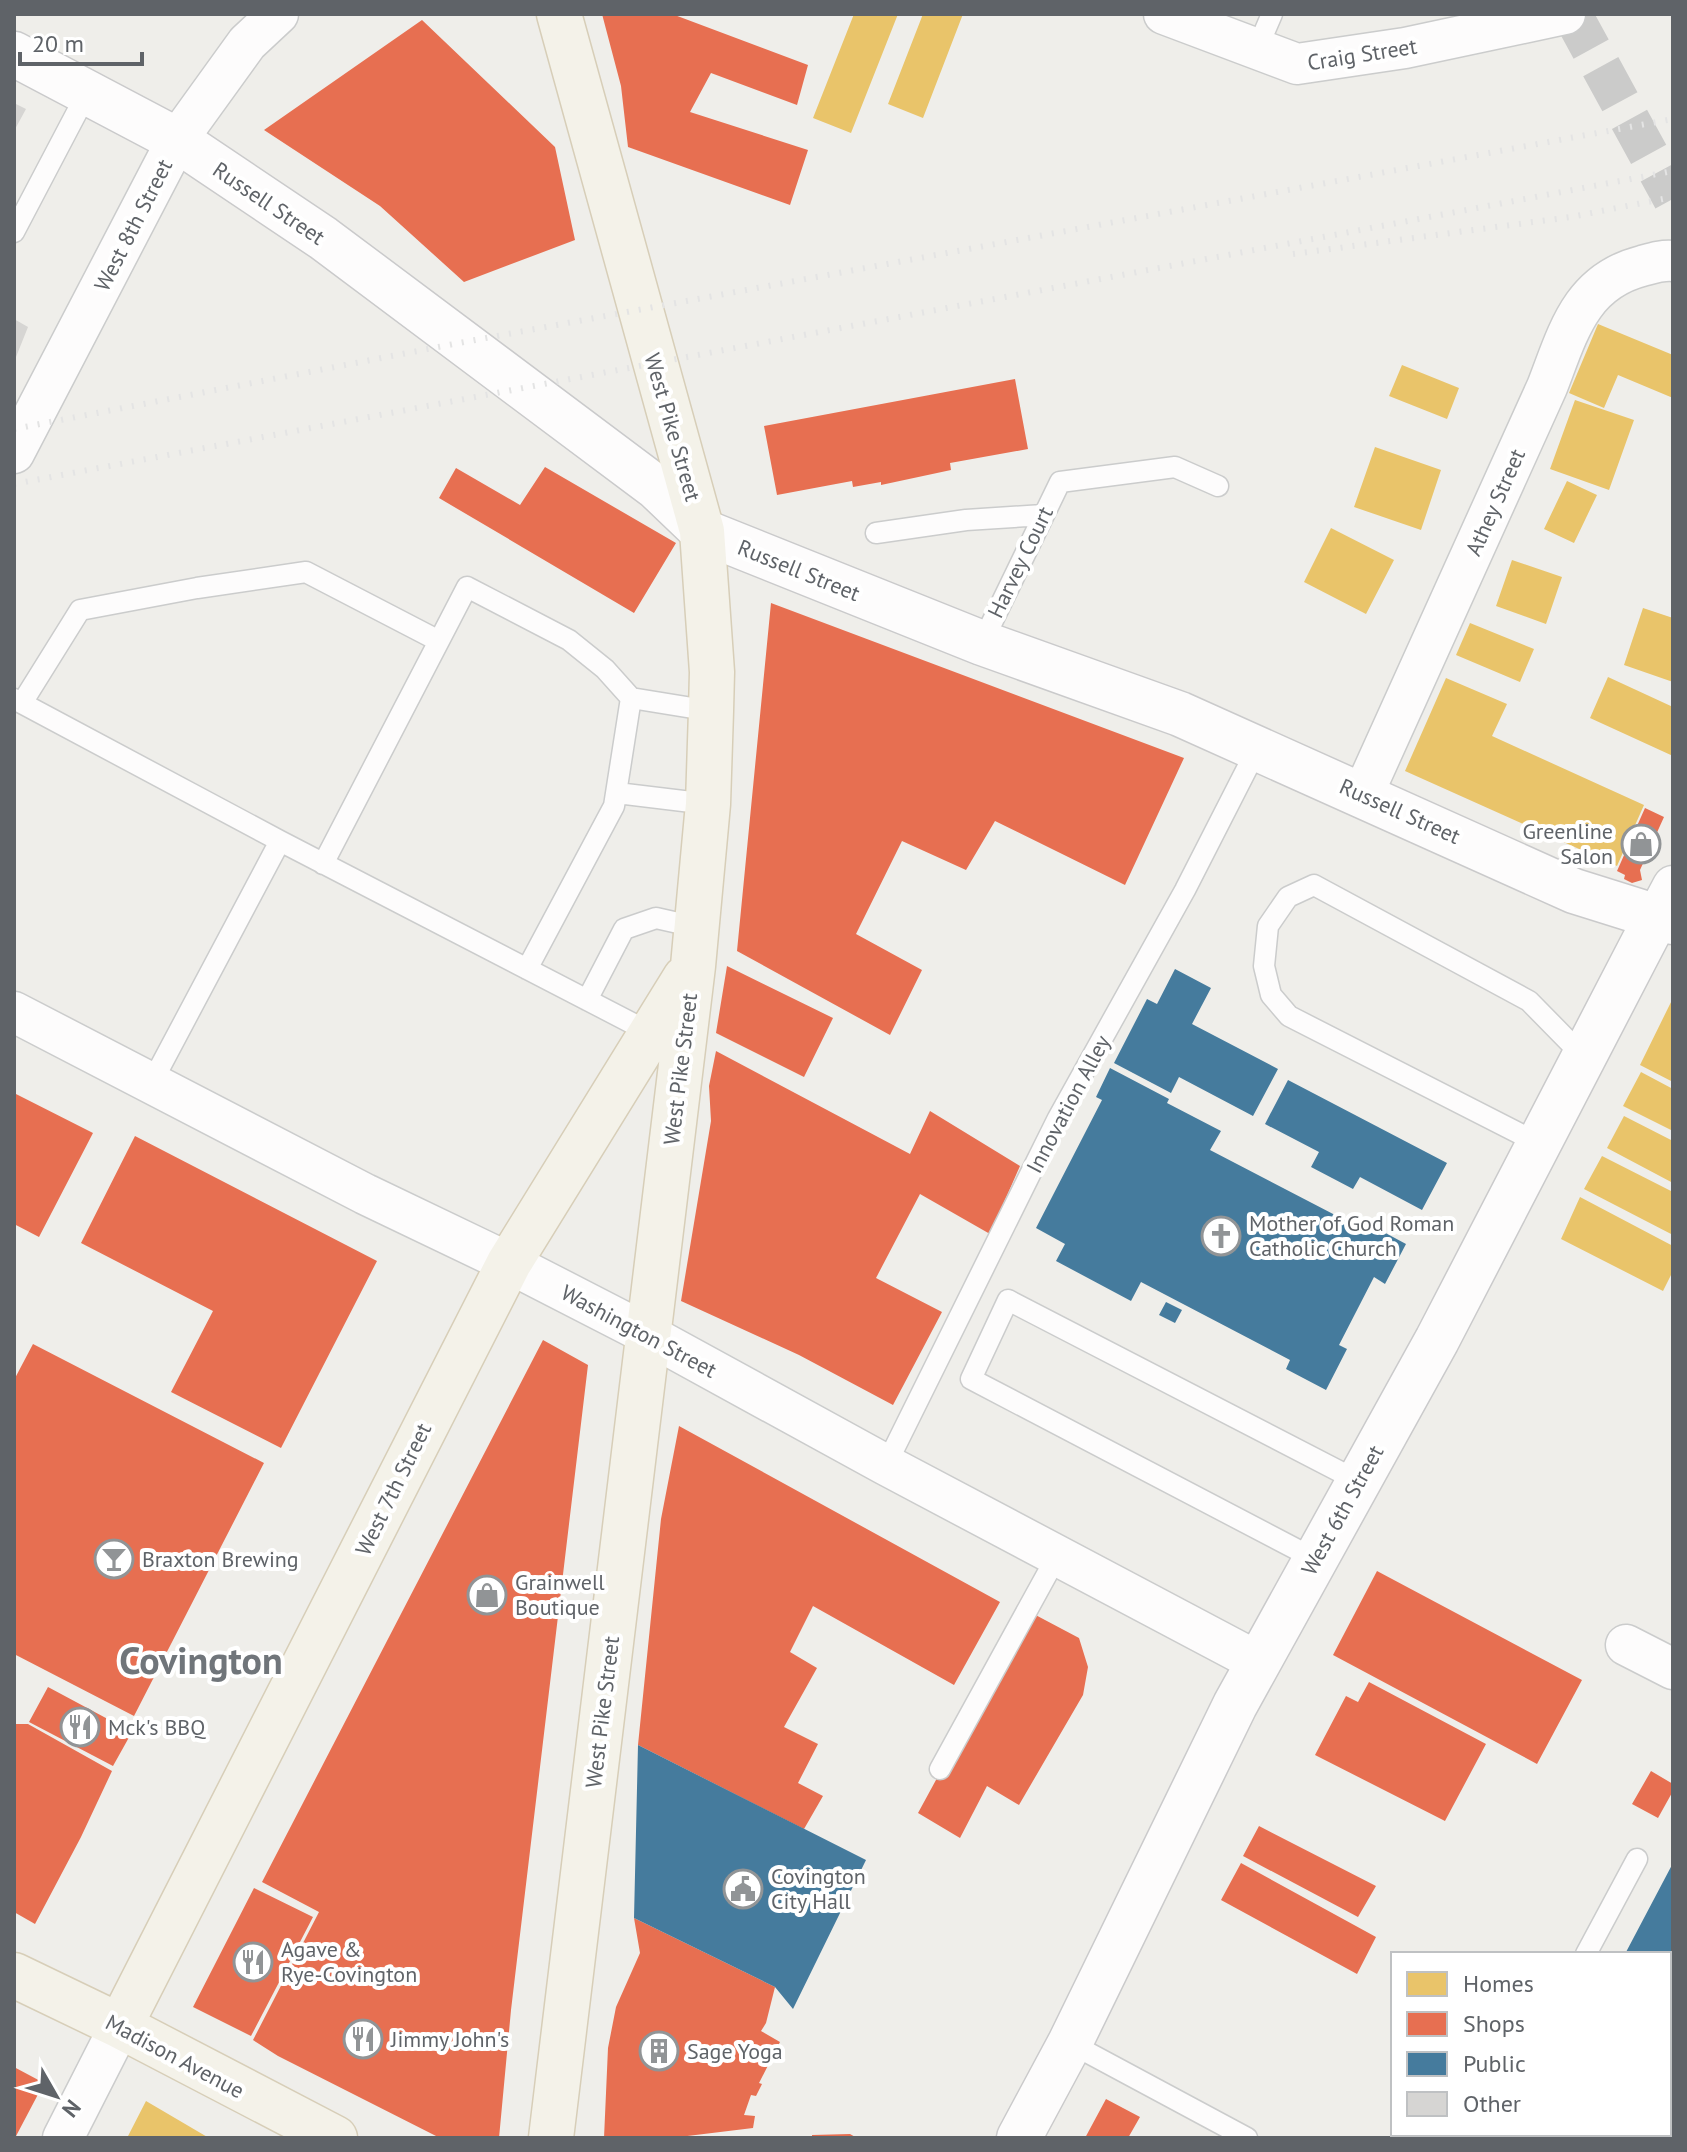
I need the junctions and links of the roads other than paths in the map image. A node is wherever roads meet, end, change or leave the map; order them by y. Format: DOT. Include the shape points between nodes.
graph roads {
  1 [pos="278,14"];
  2 [pos="559,14"];
  3 [pos="1164,14"];
  4 [pos="1565,14"];
  5 [pos="1265,32"];
  6 [pos="14,54"];
  7 [pos="87,93"];
  8 [pos="177,140"];
  9 [pos="14,232"];
  10 [pos="1673,261"];
  11 [pos="14,453"];
  12 [pos="1218,486"];
  13 [pos="1043,515"];
  14 [pos="702,531"];
  15 [pos="876,533"];
  16 [pos="439,641"];
  17 [pos="982,643"];
  18 [pos="631,698"];
  19 [pos="18,701"];
  20 [pos="711,711"];
  21 [pos="1258,747"];
  22 [pos="617,793"];
  23 [pos="1363,794"];
  24 [pos="708,804"];
  25 [pos="280,841"];
  26 [pos="323,864"];
  27 [pos="1668,908"];
  28 [pos="694,947"];
  29 [pos="527,969"];
  30 [pos="587,1000"];
  31 [pos="14,1012"];
  32 [pos="651,1033"];
  33 [pos="1583,1056"];
  34 [pos="151,1084"];
  35 [pos="1538,1143"];
  36 [pos="509,1263"];
  37 [pos="647,1334"];
  38 [pos="886,1465"];
  39 [pos="1358,1481"];
  40 [pos="1057,1556"];
  41 [pos="1315,1559"];
  42 [pos="1626,1645"];
  43 [pos="1258,1662"];
  44 [pos="1673,1669"];
  45 [pos="940,1769"];
  46 [pos="1637,1859"];
  47 [pos="1587,1952"];
  48 [pos="14,1975"];
  49 [pos="120,2026"];
  50 [pos="1070,2043"];
  51 [pos="63,2138"];
  52 [pos="335,2138"];
  53 [pos="551,2138"];
  54 [pos="1019,2138"];
  55 [pos="1247,2138"];
  1 -- 8 [label="street, West 8th Street" via="247,43"];
  2 -- 14 [label="main road, West Pike Street"];
  3 -- 5 [label="street, Craig Street"];
  4 -- 5 [label="street, Craig Street" via="1405,48 1297,64"];
  6 -- 7 [label="street, Russell Street"];
  7 -- 8 [label="street, Russell Street"];
  7 -- 9 [label="lane"];
  8 -- 11 [label="street, West 8th Street"];
  8 -- 14 [label="street, Russell Street" via="323,238 657,488"];
  10 -- 23 [label="street, Athey Street" via="1620,272 1588,298 1572,325"];
  12 -- 13 [label="lane, Harvey Court" via="1175,467 1060,482"];
  13 -- 15 [label="lane"];
  13 -- 17 [label="lane, Harvey Court"];
  14 -- 17 [label="street, Russell Street"];
  14 -- 20 [label="main road, West Pike Street"];
  16 -- 18 [label="lane" via="467,587 569,640"];
  16 -- 19 [label="lane" via="306,572 80,610"];
  16 -- 26 [label="lane"];
  17 -- 21 [label="street, Russell Street"];
  18 -- 20 [label="lane"];
  18 -- 22 [label="lane"];
  19 -- 25 [label="lane"];
  20 -- 24 [label="main road, West Pike Street"];
  21 -- 23 [label="street, Russell Street"];
  21 -- 38 [label="lane, Innovation Alley" via="1058,1118"];
  22 -- 24 [label="lane"];
  22 -- 29 [label="lane"];
  23 -- 27 [label="street, Russell Street" via="1574,891"];
  24 -- 28 [label="main road, West Pike Street"];
  25 -- 26 [label="lane"];
  25 -- 34 [label="lane"];
  26 -- 29 [label="lane"];
  27 -- 33 [label="street, West 6th Street"];
  28 -- 30 [label="lane" via="656,918 624,929"];
  28 -- 32 [label="main road, West 7th Street"];
  28 -- 37 [label="main road, West Pike Street"];
  29 -- 30 [label="lane"];
  30 -- 32 [label="lane"];
  31 -- 34 [label="street, Washington Street"];
  32 -- 36 [label="main road, West 7th Street"];
  33 -- 35 [label="street, West 6th Street"];
  33 -- 35 [label="lane" via="1529,1001 1314,885 1288,897 1268,926 1264,966 1271,995 1289,1016"];
  34 -- 36 [label="street, Washington Street"];
  35 -- 39 [label="street, West 6th Street"];
  36 -- 37 [label="street, Washington Street"];
  36 -- 49 [label="main road, West 7th Street"];
  37 -- 38 [label="street, Washington Street"];
  37 -- 53 [label="main road, West Pike Street"];
  38 -- 40 [label="street, Washington Street"];
  39 -- 41 [label="street, West 6th Street"];
  39 -- 41 [label="lane" via="1008,1300 971,1379"];
  40 -- 43 [label="street, Washington Street"];
  40 -- 45 [label="lane"];
  41 -- 43 [label="street, West 6th Street"];
  42 -- 44 [label="street"];
  43 -- 50 [label="street, West 6th Street"];
  46 -- 47 [label="lane"];
  48 -- 49 [label="main road, Madison Avenue"];
  49 -- 51 [label="street"];
  49 -- 52 [label="main road, Madison Avenue"];
  50 -- 54 [label="street, West 6th Street"];
  50 -- 55 [label="lane"];
}
